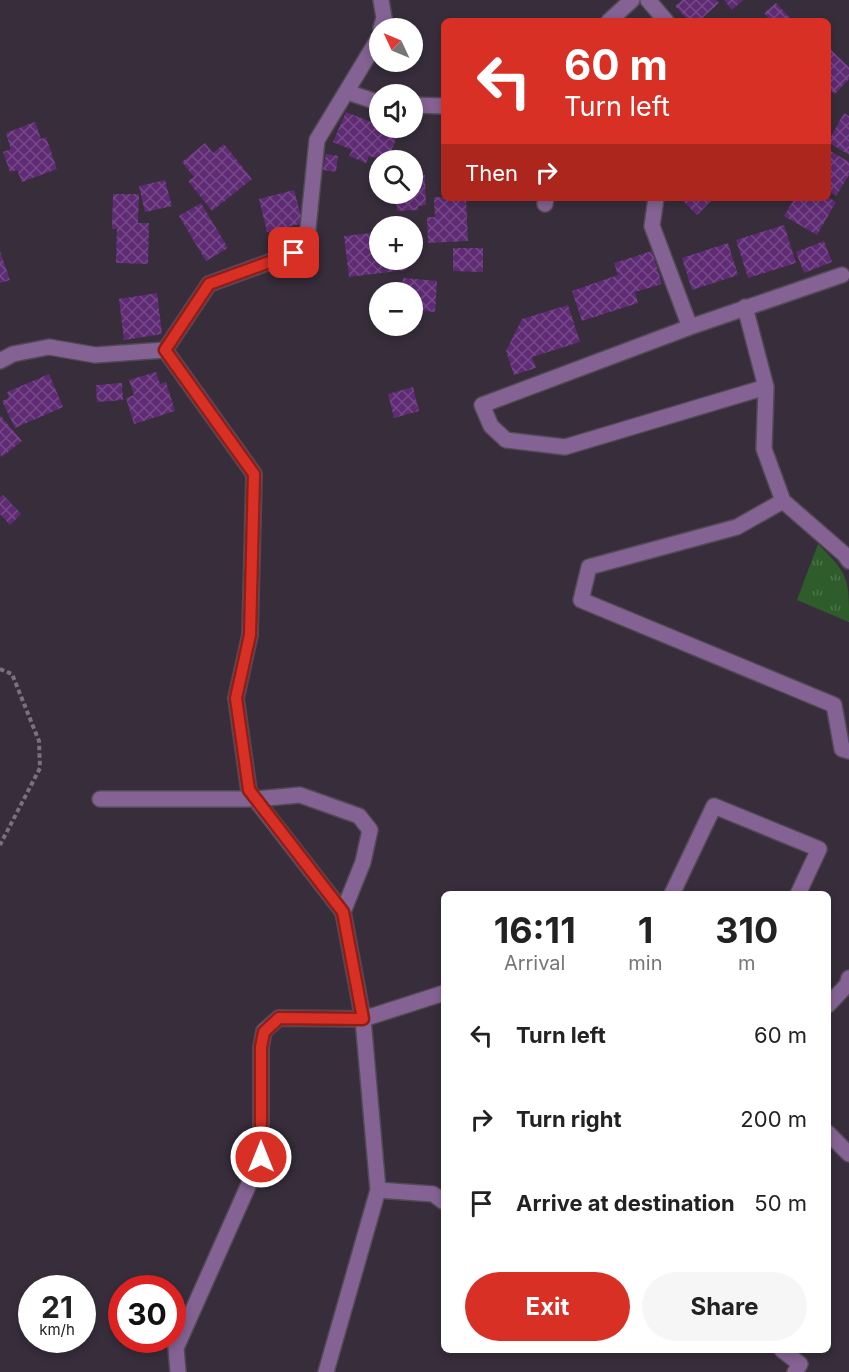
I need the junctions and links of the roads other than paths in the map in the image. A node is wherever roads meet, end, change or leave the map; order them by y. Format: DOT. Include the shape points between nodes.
graph roads {
  1 [pos="381,0"];
  2 [pos="632,0"];
  3 [pos="648,0"];
  4 [pos="384,18"];
  5 [pos="612,18"];
  6 [pos="663,18"];
  7 [pos="369,54"];
  8 [pos="346,92"];
  9 [pos="369,99"];
  10 [pos="423,105"];
  11 [pos="441,106"];
  12 [pos="656,201"];
  13 [pos="847,273"];
  14 [pos="745,307"];
  15 [pos="690,327"];
  16 [pos="165,350"];
  17 [pos="0,361"];
  18 [pos="766,387"];
  19 [pos="783,501"];
  20 [pos="849,561"];
  21 [pos="849,751"];
  22 [pos="100,799"];
  23 [pos="256,799"];
  24 [pos="673,891"];
  25 [pos="799,891"];
  26 [pos="343,912"];
  27 [pos="849,978"];
  28 [pos="441,994"];
  29 [pos="831,1002"];
  30 [pos="363,1019"];
  31 [pos="831,1136"];
  32 [pos="849,1154"];
  33 [pos="378,1190"];
  34 [pos="441,1200"];
  35 [pos="786,1353"];
  36 [pos="178,1372"];
  37 [pos="326,1372"];
  38 [pos="795,1372"];
  1 -- 4 [label="street"];
  2 -- 5 [label="street"];
  3 -- 6 [label="street"];
  7 -- 8 [label="street"];
  8 -- 9 [label="street"];
  8 -- 16 [label="street" via="316,140 307,238 294,253 209,284"];
  10 -- 11 [label="street"];
  12 -- 15 [label="street" via="652,226"];
  13 -- 14 [label="street"];
  14 -- 15 [label="street"];
  14 -- 18 [label="street"];
  15 -- 18 [label="street" via="482,405 490,426 506,440 565,447"];
  16 -- 17 [label="street" via="95,355 49,347 13,354"];
  16 -- 23 [label="street" via="254,474 250,635 236,698 249,790"];
  18 -- 19 [label="street" via="764,449"];
  19 -- 20 [label="street"];
  19 -- 21 [label="street" via="737,526 589,567 582,600 834,705 842,749"];
  22 -- 23 [label="street"];
  23 -- 26 [label="street"];
  23 -- 26 [label="street" via="300,795 359,816 370,830 363,862"];
  24 -- 25 [label="street" via="714,806 819,849"];
  26 -- 30 [label="street"];
  27 -- 29 [label="street"];
  28 -- 30 [label="street"];
  30 -- 33 [label="street"];
  30 -- 36 [label="street" via="279,1018 264,1032 261,1157 176,1348"];
  31 -- 32 [label="street"];
  33 -- 34 [label="street" via="433,1194"];
  33 -- 37 [label="street"];
  35 -- 38 [label="street" via="800,1364"];
}
